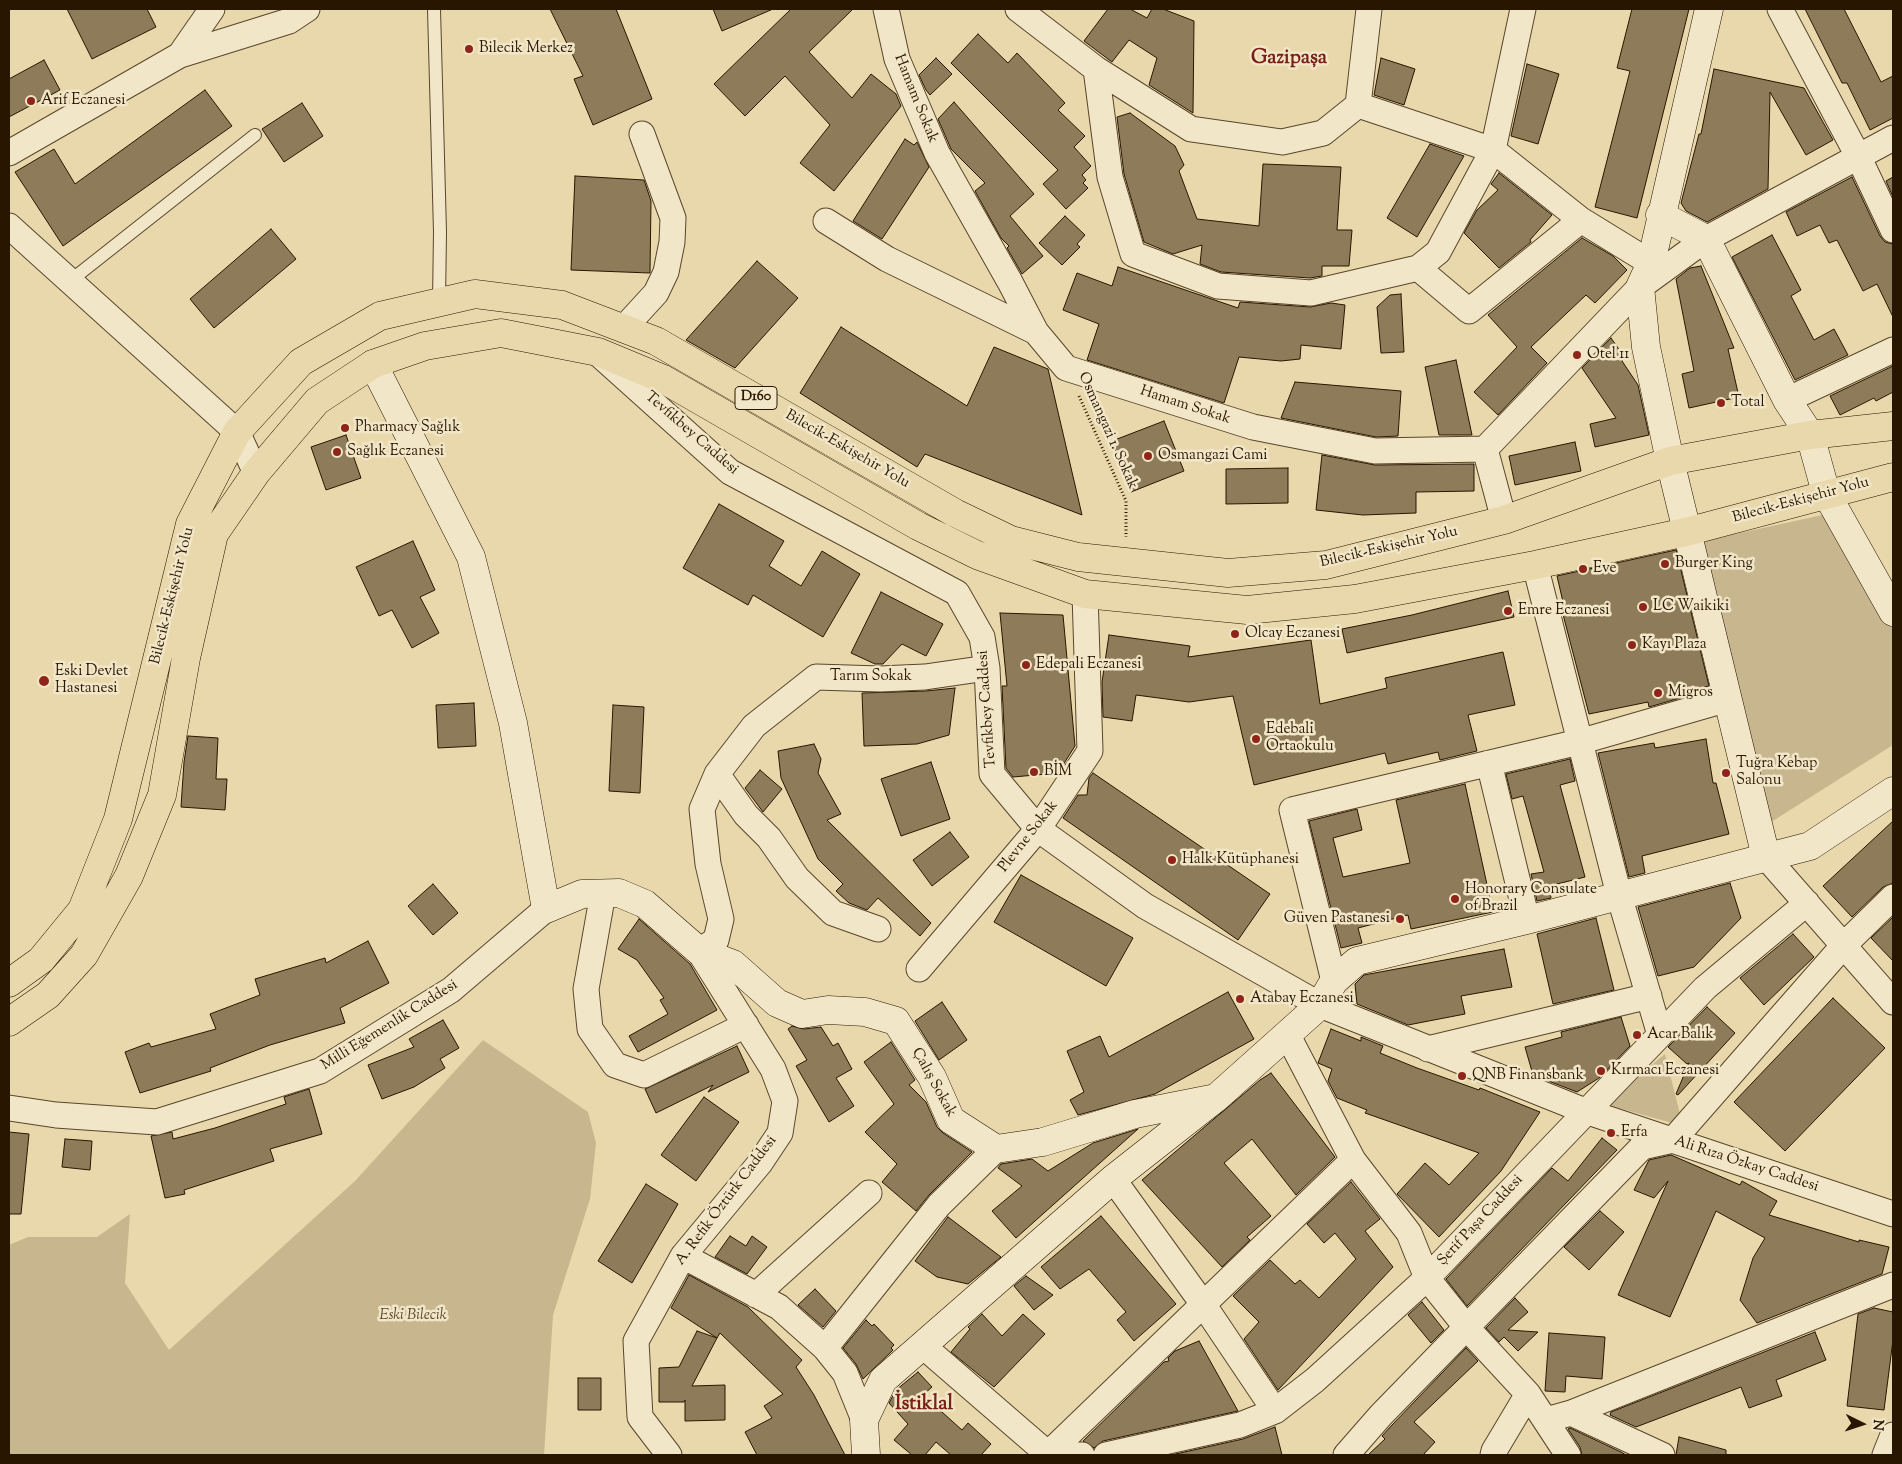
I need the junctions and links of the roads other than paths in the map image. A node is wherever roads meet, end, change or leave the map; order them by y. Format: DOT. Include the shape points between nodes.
graph roads {
  1 [pos="212,9"];
  2 [pos="307,9"];
  3 [pos="434,9"];
  4 [pos="886,9"];
  5 [pos="1018,9"];
  6 [pos="1368,9"];
  7 [pos="1523,9"];
  8 [pos="1709,9"];
  9 [pos="1780,9"];
  10 [pos="180,55"];
  11 [pos="1096,69"];
  12 [pos="1358,105"];
  13 [pos="642,134"];
  14 [pos="255,135"];
  15 [pos="1893,138"];
  16 [pos="1493,150"];
  17 [pos="9,153"];
  18 [pos="1859,158"];
  19 [pos="1660,215"];
  20 [pos="1581,220"];
  21 [pos="826,221"];
  22 [pos="9,226"];
  23 [pos="1893,230"];
  24 [pos="1706,239"];
  25 [pos="1418,268"];
  26 [pos="1646,275"];
  27 [pos="70,281"];
  28 [pos="439,302"];
  29 [pos="623,328"];
  30 [pos="1036,332"];
  31 [pos="1893,350"];
  32 [pos="598,352"];
  33 [pos="373,364"];
  34 [pos="1787,400"];
  35 [pos="1893,426"];
  36 [pos="237,432"];
  37 [pos="1810,435"];
  38 [pos="1485,449"];
  39 [pos="1670,461"];
  40 [pos="256,473"];
  41 [pos="1893,477"];
  42 [pos="1826,493"];
  43 [pos="1504,520"];
  44 [pos="1686,532"];
  45 [pos="1535,565"];
  46 [pos="1085,594"];
  47 [pos="1893,612"];
  48 [pos="987,668"];
  49 [pos="1728,699"];
  50 [pos="1579,742"];
  51 [pos="1489,764"];
  52 [pos="717,774"];
  53 [pos="1893,791"];
  54 [pos="1038,830"];
  55 [pos="1766,858"];
  56 [pos="604,893"];
  57 [pos="1619,895"];
  58 [pos="1893,897"];
  59 [pos="1808,903"];
  60 [pos="546,909"];
  61 [pos="1527,920"];
  62 [pos="878,929"];
  63 [pos="1844,945"];
  64 [pos="699,951"];
  65 [pos="919,969"];
  66 [pos="1334,981"];
  67 [pos="9,983"];
  68 [pos="1649,996"];
  69 [pos="1893,1002"];
  70 [pos="1320,1005"];
  71 [pos="9,1022"];
  72 [pos="746,1025"];
  73 [pos="1287,1034"];
  74 [pos="1660,1035"];
  75 [pos="1428,1049"];
  76 [pos="1216,1098"];
  77 [pos="9,1108"];
  78 [pos="1585,1111"];
  79 [pos="1673,1140"];
  80 [pos="996,1148"];
  81 [pos="1354,1160"];
  82 [pos="1112,1179"];
  83 [pos="870,1193"];
  84 [pos="1893,1214"];
  85 [pos="683,1256"];
  86 [pos="1427,1278"];
  87 [pos="1893,1285"];
  88 [pos="756,1295"];
  89 [pos="1203,1304"];
  90 [pos="1467,1328"];
  91 [pos="923,1346"];
  92 [pos="825,1348"];
  93 [pos="1528,1394"];
  94 [pos="1275,1411"];
  95 [pos="1571,1413"];
  96 [pos="864,1420"];
  97 [pos="1546,1420"];
  98 [pos="1893,1435"];
  99 [pos="1492,1454"];
  100 [pos="669,1455"];
  101 [pos="866,1455"];
  102 [pos="1048,1455"];
  103 [pos="1082,1455"];
  104 [pos="1106,1455"];
  105 [pos="1346,1455"];
  106 [pos="1568,1455"];
  107 [pos="1662,1455"];
  108 [pos="1885,1455"];
  1 -- 10 [label="street"];
  2 -- 10 [label="street" via="289,21"];
  3 -- 28 [label="lane"];
  4 -- 30 [label="street, Hamam Sokak" via="897,59 938,153"];
  5 -- 11 [label="street"];
  6 -- 12 [label="street"];
  7 -- 16 [label="street"];
  8 -- 19 [label="street"];
  9 -- 18 [label="street"];
  10 -- 17 [label="street"];
  11 -- 12 [label="street" via="1191,129 1282,142 1323,133"];
  11 -- 25 [label="street" via="1110,177 1133,254 1218,286 1311,293"];
  12 -- 16 [label="street"];
  13 -- 29 [label="street" via="673,218 672,242 666,272 656,292"];
  14 -- 27 [label="lane"];
  15 -- 18 [label="street"];
  16 -- 20 [label="street"];
  16 -- 25 [label="street" via="1438,252"];
  18 -- 23 [label="street"];
  18 -- 24 [label="street"];
  19 -- 24 [label="street"];
  19 -- 26 [label="street"];
  20 -- 25 [label="street" via="1469,311"];
  20 -- 26 [label="street"];
  21 -- 30 [label="street" via="887,259"];
  22 -- 27 [label="street"];
  24 -- 26 [label="street"];
  24 -- 34 [label="street"];
  26 -- 38 [label="street"];
  26 -- 39 [label="street" via="1646,347"];
  27 -- 36 [label="street"];
  28 -- 29 [label="main road, Bilecik-Eskişehir Yolu / D160" via="475,294 562,305"];
  28 -- 33 [label="main road"];
  28 -- 36 [label="main road, Bilecik-Eskişehir Yolu / D160" via="380,316 301,362"];
  29 -- 43 [label="main road, Bilecik-Eskişehir Yolu / D160" via="656,341 955,513 1011,540 1078,557 1228,573 1326,565"];
  30 -- 38 [label="street, Hamam Sokak" via="1066,368 1254,428 1375,451"];
  31 -- 34 [label="street"];
  32 -- 33 [label="main road, Bilecik-Eskişehir Yolu / D160" via="501,333 425,346"];
  32 -- 46 [label="main road, Bilecik-Eskişehir Yolu / D160" via="663,379 918,526 977,554"];
  32 -- 48 [label="street, Tevfikbey Caddesi" via="730,472 957,593 982,637"];
  33 -- 40 [label="main road, Bilecik-Eskişehir Yolu / D160" via="317,401"];
  33 -- 60 [label="street" via="471,557 513,723"];
  34 -- 37 [label="street"];
  35 -- 37 [label="main road, Bilecik-Eskişehir Yolu / D160"];
  36 -- 40 [label="street"];
  36 -- 67 [label="main road, Bilecik-Eskişehir Yolu / D160" via="190,524 118,819 82,910 41,960"];
  37 -- 39 [label="main road, Bilecik-Eskişehir Yolu / D160"];
  37 -- 42 [label="street"];
  38 -- 43 [label="street"];
  39 -- 43 [label="main road, Bilecik-Eskişehir Yolu / D160"];
  39 -- 44 [label="street"];
  40 -- 71 [label="main road, Bilecik-Eskişehir Yolu / D160" via="214,534 186,658 162,796 130,876 84,955 48,995"];
  41 -- 42 [label="main road, Bilecik-Eskişehir Yolu / D160"];
  42 -- 44 [label="main road, Bilecik-Eskişehir Yolu / D160"];
  42 -- 47 [label="street"];
  44 -- 45 [label="main road, Bilecik-Eskişehir Yolu / D160"];
  44 -- 49 [label="street"];
  45 -- 46 [label="main road, Bilecik-Eskişehir Yolu / D160" via="1355,599 1248,610"];
  45 -- 50 [label="street"];
  46 -- 54 [label="street, Plevne Sokak" via="1090,751"];
  48 -- 52 [label="street, Tarım Sokak" via="880,680 816,677 754,726"];
  48 -- 54 [label="street, Tevfikbey Caddesi" via="992,774"];
  49 -- 50 [label="street"];
  49 -- 55 [label="street"];
  50 -- 51 [label="street"];
  50 -- 57 [label="street"];
  51 -- 61 [label="street"];
  51 -- 66 [label="street" via="1292,810"];
  52 -- 62 [label="street" via="797,878 833,913"];
  52 -- 64 [label="street, Tarım Sokak" via="702,809 708,864 721,919 716,940"];
  53 -- 55 [label="street" via="1810,846"];
  54 -- 65 [label="street, Plevne Sokak"];
  54 -- 70 [label="street, Tevfikbey Caddesi" via="1145,906"];
  55 -- 57 [label="street"];
  55 -- 59 [label="street"];
  56 -- 60 [label="street, Milli Eğemenlik Caddesi" via="582,894"];
  56 -- 64 [label="street, Milli Eğemenlik Caddesi" via="619,892 645,904"];
  56 -- 72 [label="street" via="586,989 590,1029 615,1065 644,1075"];
  57 -- 61 [label="street"];
  57 -- 68 [label="street"];
  58 -- 63 [label="street"];
  59 -- 63 [label="street"];
  59 -- 74 [label="street, Şerif Paşa Caddesi" via="1705,988"];
  60 -- 77 [label="street, Milli Eğemenlik Caddesi" via="451,990 320,1072 157,1122"];
  61 -- 66 [label="street" via="1357,961"];
  63 -- 69 [label="street"];
  63 -- 79 [label="street"];
  64 -- 72 [label="street, A. Refik Öztürk Caddesi"];
  64 -- 80 [label="street, Çalış Sokak" via="733,964 777,1003 802,1014 828,1010 865,1012 896,1021 932,1076 951,1120"];
  66 -- 70 [label="street"];
  68 -- 74 [label="street"];
  68 -- 75 [label="street"];
  70 -- 73 [label="street"];
  70 -- 75 [label="street, Ali Rıza Özkay Caddesi"];
  72 -- 85 [label="street, A. Refik Öztürk Caddesi" via="773,1069 785,1101 780,1132 760,1163"];
  73 -- 76 [label="street"];
  73 -- 81 [label="street"];
  74 -- 78 [label="street, Şerif Paşa Caddesi"];
  75 -- 78 [label="street, Ali Rıza Özkay Caddesi"];
  76 -- 80 [label="street" via="1135,1114 1043,1142"];
  76 -- 82 [label="street"];
  78 -- 79 [label="street, Ali Rıza Özkay Caddesi"];
  78 -- 86 [label="street, Şerif Paşa Caddesi"];
  79 -- 84 [label="street, Ali Rıza Özkay Caddesi"];
  79 -- 90 [label="street" via="1642,1147"];
  80 -- 92 [label="street" via="939,1205"];
  81 -- 86 [label="street" via="1409,1233"];
  81 -- 89 [label="street"];
  82 -- 89 [label="street"];
  82 -- 91 [label="street"];
  83 -- 88 [label="street"];
  85 -- 88 [label="street"];
  85 -- 100 [label="street, A. Refik Öztürk Caddesi" via="636,1341 640,1417"];
  86 -- 90 [label="street"];
  86 -- 94 [label="street, Şerif Paşa Caddesi" via="1315,1380"];
  87 -- 95 [label="street"];
  88 -- 92 [label="street" via="779,1307"];
  89 -- 94 [label="street"];
  89 -- 102 [label="street"];
  90 -- 93 [label="street"];
  90 -- 105 [label="street" via="1380,1415"];
  91 -- 96 [label="street" via="883,1380"];
  91 -- 102 [label="street"];
  92 -- 96 [label="street" via="845,1373"];
  93 -- 97 [label="street"];
  93 -- 99 [label="street"];
  94 -- 104 [label="street, Şerif Paşa Caddesi" via="1240,1425"];
  95 -- 97 [label="street"];
  95 -- 107 [label="street"];
  96 -- 101 [label="street"];
  97 -- 106 [label="street"];
  98 -- 108 [label="street"];
  102 -- 103 [label="street"];
}
